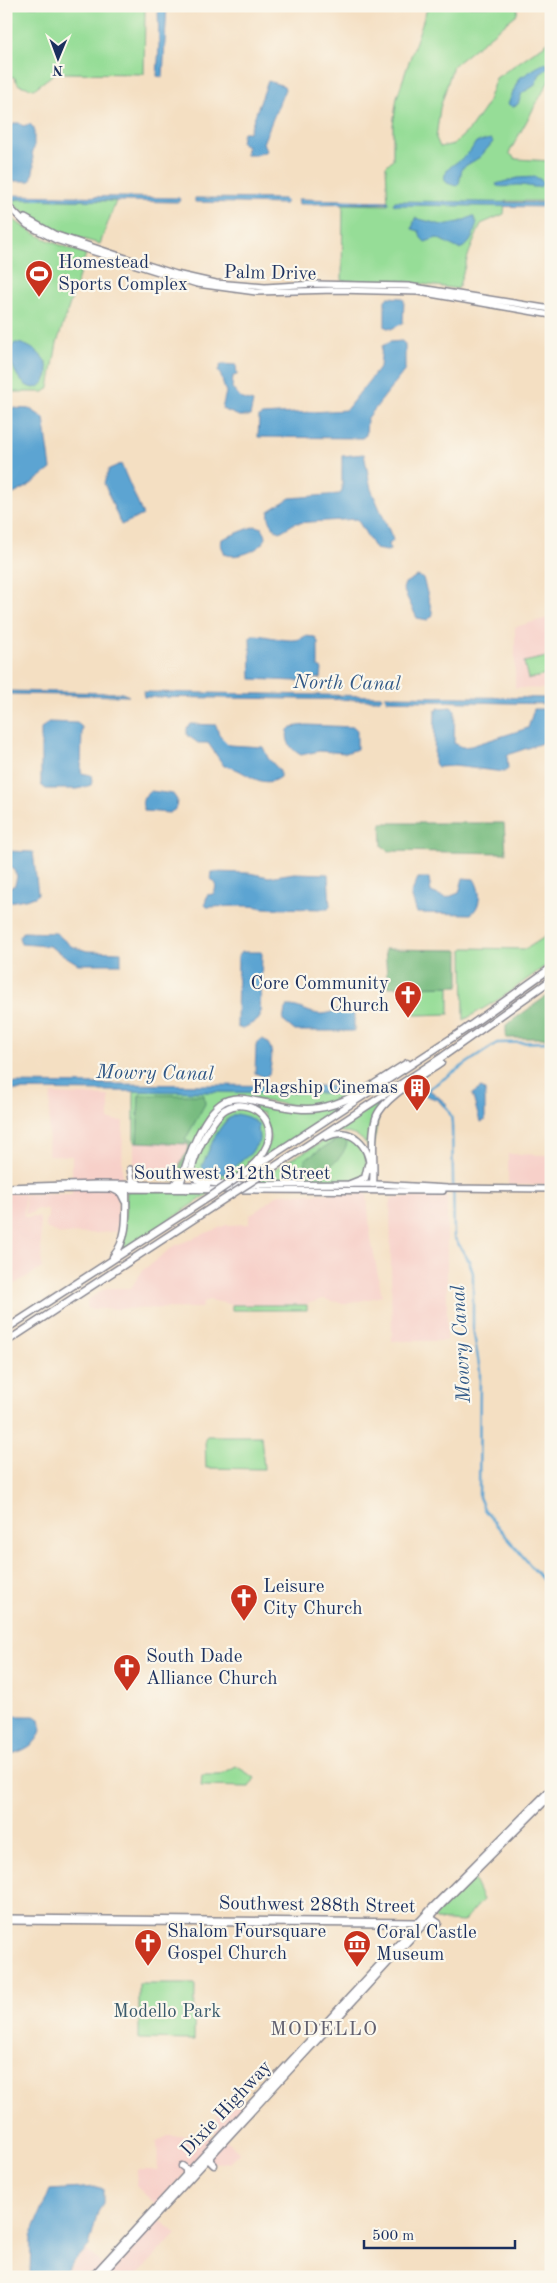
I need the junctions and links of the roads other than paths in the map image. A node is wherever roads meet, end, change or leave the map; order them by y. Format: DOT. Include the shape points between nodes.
graph roads {
  1 [pos="6,204"];
  2 [pos="551,310"];
  3 [pos="551,315"];
  4 [pos="551,968"];
  5 [pos="551,980"];
  6 [pos="525,998"];
  7 [pos="381,1082"];
  8 [pos="292,1155"];
  9 [pos="368,1156"];
  10 [pos="130,1169"];
  11 [pos="239,1177"];
  12 [pos="350,1184"];
  13 [pos="225,1185"];
  14 [pos="396,1185"];
  15 [pos="178,1186"];
  16 [pos="372,1186"];
  17 [pos="6,1188"];
  18 [pos="112,1189"];
  19 [pos="126,1189"];
  20 [pos="448,1189"];
  21 [pos="387,1190"];
  22 [pos="551,1190"];
  23 [pos="126,1209"];
  24 [pos="106,1264"];
  25 [pos="6,1330"];
  26 [pos="6,1342"];
  27 [pos="551,1788"];
  28 [pos="551,1795"];
  29 [pos="497,1844"];
  30 [pos="460,1878"];
  31 [pos="446,1899"];
  32 [pos="432,1914"];
  33 [pos="6,1920"];
  34 [pos="172,1921"];
  35 [pos="420,1922"];
  36 [pos="438,1924"];
  37 [pos="410,1927"];
  38 [pos="371,1981"];
  39 [pos="381,1982"];
  40 [pos="331,2018"];
  41 [pos="315,2041"];
  42 [pos="303,2048"];
  43 [pos="287,2072"];
  44 [pos="251,2108"];
  45 [pos="229,2132"];
  46 [pos="210,2156"];
  47 [pos="214,2165"];
  48 [pos="182,2166"];
  49 [pos="198,2166"];
  50 [pos="186,2175"];
  51 [pos="150,2214"];
  52 [pos="131,2222"];
  53 [pos="141,2224"];
  54 [pos="133,2237"];
  55 [pos="92,2277"];
  56 [pos="99,2277"];
  1 -- 2 [label="main road, Palm Drive" via="36,226 54,234 164,270 216,283 265,287 314,284 408,286"];
  1 -- 3 [label="main road, Palm Drive" via="32,228 56,240 197,284 256,292 419,292"];
  4 -- 7 [label="highway" via="464,1030"];
  5 -- 6 [label="highway"];
  6 -- 8 [label="highway"];
  6 -- 16 [label="highway" via="383,1105 376,1118"];
  7 -- 11 [label="highway"];
  7 -- 15 [label="highway" via="329,1106 311,1109 239,1098 221,1103 208,1117"];
  8 -- 9 [label="highway" via="327,1136 341,1133 360,1141"];
  8 -- 26 [label="highway, bridge"];
  9 -- 12 [label="highway" via="366,1177"];
  9 -- 16 [label="highway"];
  10 -- 15 [label="main road" via="134,1182 166,1182"];
  11 -- 13 [label="highway" via="264,1151 270,1134 260,1113 252,1107 240,1105 229,1107 216,1118 192,1165 196,1180"];
  11 -- 24 [label="highway, bridge"];
  12 -- 13 [label="main road, Southwest 312th Street"];
  12 -- 16 [label="main road, Southwest 312th Street"];
  13 -- 15 [label="main road, Southwest 312th Street"];
  14 -- 16 [label="main road, Southwest 312th Street"];
  14 -- 20 [label="main road, Southwest 312th Street"];
  14 -- 21 [label="main road"];
  15 -- 16 [label="main road, Southwest 312th Street"];
  15 -- 17 [label="main road, Southwest 312th Street"];
  15 -- 19 [label="main road, Southwest 312th Street"];
  16 -- 21 [label="main road, Southwest 312th Street"];
  17 -- 18 [label="main road, Southwest 312th Street"];
  18 -- 19 [label="main road, Southwest 312th Street"];
  18 -- 23 [label="highway" via="123,1195"];
  19 -- 23 [label="highway"];
  20 -- 21 [label="main road, Southwest 312th Street"];
  20 -- 22 [label="main road, Southwest 312th Street"];
  23 -- 24 [label="highway" via="123,1240"];
  24 -- 25 [label="highway"];
  27 -- 29 [label="highway, Dixie Highway"];
  28 -- 29 [label="highway, Dixie Highway"];
  29 -- 30 [label="highway, Dixie Highway"];
  29 -- 31 [label="highway, Dixie Highway"];
  30 -- 31 [label="highway"];
  30 -- 35 [label="highway, Dixie Highway"];
  31 -- 32 [label="highway, Dixie Highway"];
  32 -- 35 [label="highway, Dixie Highway"];
  32 -- 36 [label="highway" via="432,1919"];
  33 -- 34 [label="main road, Southwest 288th Street"];
  34 -- 35 [label="main road, Southwest 288th Street"];
  34 -- 37 [label="main road, Southwest 288th Street"];
  35 -- 37 [label="highway, Dixie Highway"];
  35 -- 38 [label="highway, Dixie Highway"];
  37 -- 40 [label="highway, Dixie Highway"];
  38 -- 39 [label="highway"];
  38 -- 41 [label="highway, Dixie Highway"];
  40 -- 41 [label="highway"];
  40 -- 42 [label="highway, Dixie Highway"];
  41 -- 43 [label="highway, Dixie Highway"];
  42 -- 43 [label="highway"];
  42 -- 44 [label="highway, Dixie Highway"];
  43 -- 44 [label="highway, Dixie Highway"];
  44 -- 45 [label="highway, Dixie Highway"];
  45 -- 46 [label="highway, Dixie Highway"];
  45 -- 49 [label="highway"];
  46 -- 47 [label="highway"];
  46 -- 49 [label="highway, Dixie Highway"];
  48 -- 50 [label="highway" via="187,2170"];
  49 -- 50 [label="highway, Dixie Highway"];
  49 -- 54 [label="highway, Dixie Highway"];
  50 -- 51 [label="highway, Dixie Highway"];
  51 -- 53 [label="highway, Dixie Highway"];
  51 -- 54 [label="highway"];
  52 -- 53 [label="highway" via="134,2226"];
  53 -- 54 [label="highway, Dixie Highway"];
  54 -- 55 [label="highway, Dixie Highway"];
  54 -- 56 [label="highway, Dixie Highway"];
}
